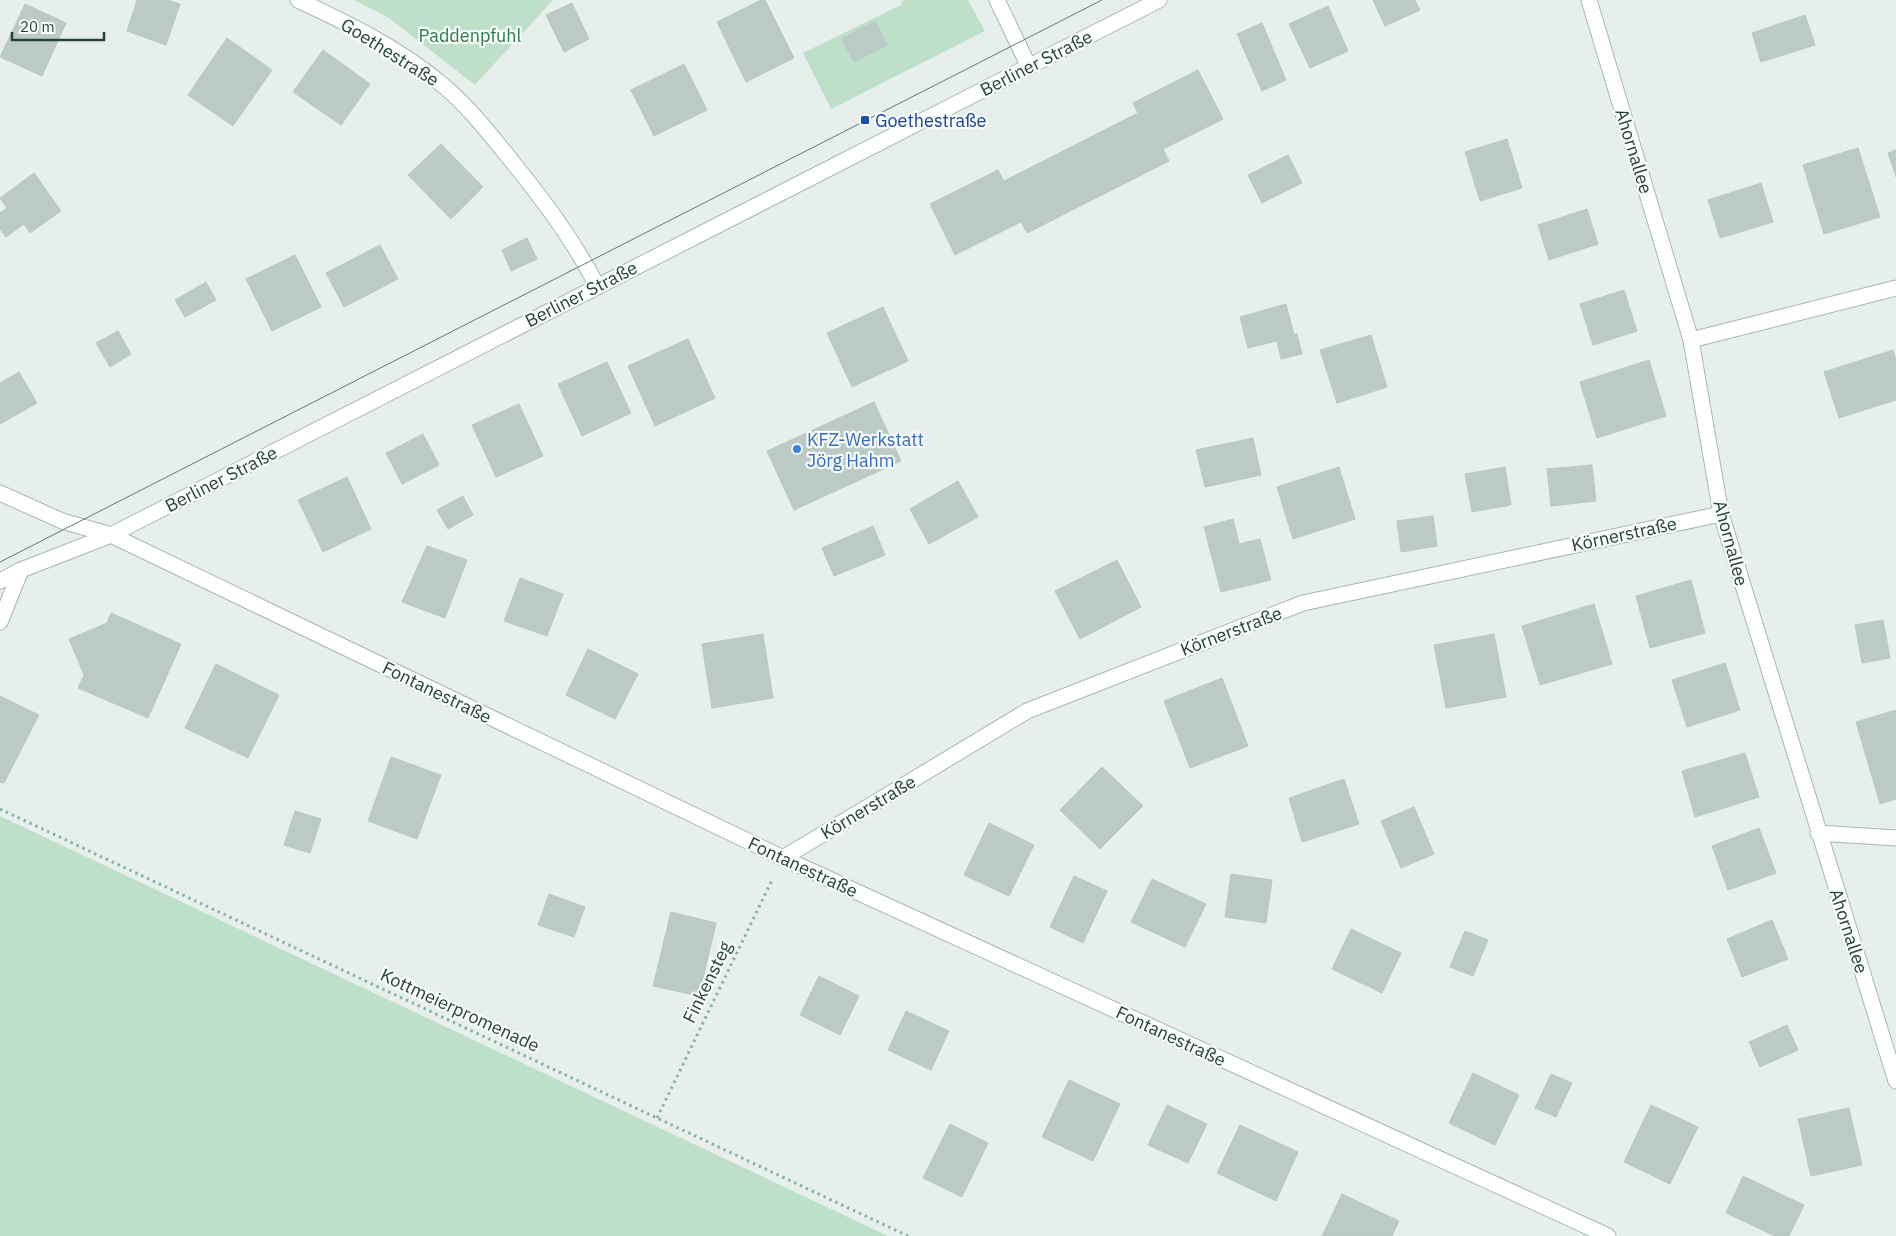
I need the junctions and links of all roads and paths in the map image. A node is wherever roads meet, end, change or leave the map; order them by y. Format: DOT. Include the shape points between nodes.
graph roads {
  1 [pos="298,0"];
  2 [pos="997,0"];
  3 [pos="1159,0"];
  4 [pos="1589,0"];
  5 [pos="1029,67"];
  6 [pos="597,286"];
  7 [pos="1896,288"];
  8 [pos="1691,340"];
  9 [pos="0,493"];
  10 [pos="1721,514"];
  11 [pos="112,535"];
  12 [pos="21,570"];
  13 [pos="0,581"];
  14 [pos="0,622"];
  15 [pos="0,809"];
  16 [pos="1818,833"];
  17 [pos="1896,838"];
  18 [pos="783,858"];
  19 [pos="1896,1081"];
  20 [pos="657,1118"];
  21 [pos="908,1236"];
  22 [pos="1608,1236"];
  1 -- 6 [label="street, Goethestraße" via="383,44 460,100 560,222"];
  2 -- 5 [label="street"];
  3 -- 5 [label="street, Berliner Straße"];
  4 -- 8 [label="street, Ahornallee"];
  5 -- 6 [label="street, Berliner Straße"];
  6 -- 11 [label="street, Berliner Straße"];
  7 -- 8 [label="street"];
  8 -- 10 [label="street, Ahornallee"];
  9 -- 11 [label="street, Fontanestraße" via="62,521"];
  10 -- 16 [label="street, Ahornallee"];
  10 -- 18 [label="street, Körnerstraße" via="1303,602 1026,711"];
  11 -- 12 [label="street, Berliner Straße"];
  11 -- 18 [label="street, Fontanestraße"];
  12 -- 13 [label="street, Berliner Straße"];
  12 -- 14 [label="street"];
  15 -- 20 [label="path, Kottmeierpromenade"];
  16 -- 17 [label="street"];
  16 -- 19 [label="street, Ahornallee"];
  18 -- 20 [label="path, Finkensteg"];
  18 -- 22 [label="street, Fontanestraße"];
  20 -- 21 [label="path, Kottmeierpromenade"];
}
